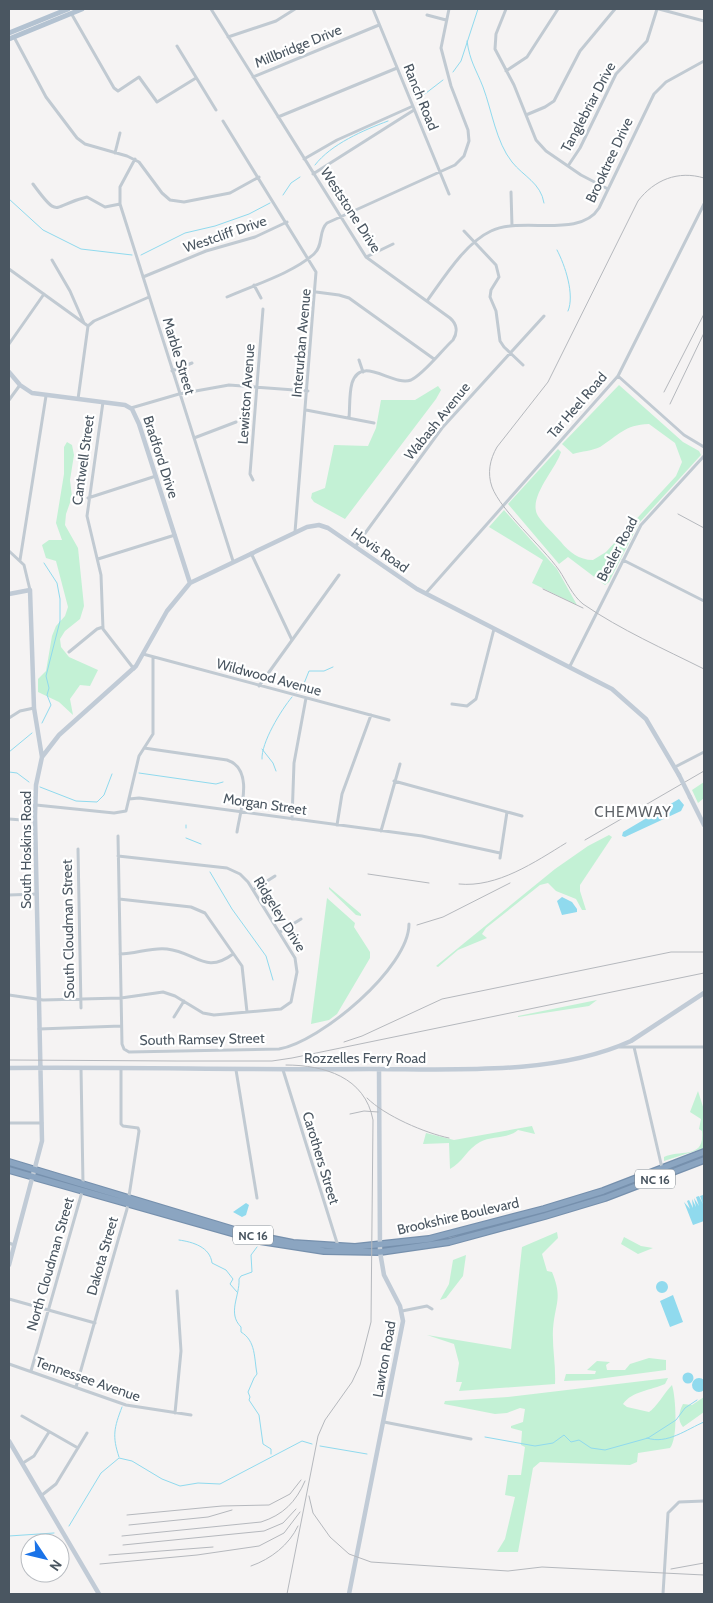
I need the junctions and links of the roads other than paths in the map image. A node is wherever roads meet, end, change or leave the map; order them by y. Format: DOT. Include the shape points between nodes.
graph roads {
  1 [pos="82,9"];
  2 [pos="211,9"];
  3 [pos="292,9"];
  4 [pos="373,9"];
  5 [pos="449,9"];
  6 [pos="505,9"];
  7 [pos="558,9"];
  8 [pos="615,9"];
  9 [pos="658,9"];
  10 [pos="68,11"];
  11 [pos="428,15"];
  12 [pos="446,20"];
  13 [pos="704,21"];
  14 [pos="379,25"];
  15 [pos="9,33"];
  16 [pos="228,37"];
  17 [pos="11,38"];
  18 [pos="177,46"];
  19 [pos="704,61"];
  20 [pos="397,68"];
  21 [pos="506,71"];
  22 [pos="253,77"];
  23 [pos="196,78"];
  24 [pos="413,108"];
  25 [pos="216,110"];
  26 [pos="526,115"];
  27 [pos="278,118"];
  28 [pos="223,121"];
  29 [pos="120,133"];
  30 [pos="115,153"];
  31 [pos="134,159"];
  32 [pos="304,159"];
  33 [pos="568,166"];
  34 [pos="440,172"];
  35 [pos="313,174"];
  36 [pos="258,176"];
  37 [pos="34,184"];
  38 [pos="608,189"];
  39 [pos="511,192"];
  40 [pos="449,194"];
  41 [pos="120,204"];
  42 [pos="704,204"];
  43 [pos="340,217"];
  44 [pos="287,222"];
  45 [pos="512,226"];
  46 [pos="464,230"];
  47 [pos="474,243"];
  48 [pos="393,244"];
  49 [pos="366,257"];
  50 [pos="309,258"];
  51 [pos="52,260"];
  52 [pos="9,269"];
  53 [pos="143,277"];
  54 [pos="254,285"];
  55 [pos="316,292"];
  56 [pos="44,294"];
  57 [pos="149,297"];
  58 [pos="228,297"];
  59 [pos="261,298"];
  60 [pos="427,301"];
  61 [pos="264,309"];
  62 [pos="544,316"];
  63 [pos="84,324"];
  64 [pos="88,326"];
  65 [pos="9,344"];
  66 [pos="510,353"];
  67 [pos="434,358"];
  68 [pos="359,360"];
  69 [pos="192,363"];
  70 [pos="523,365"];
  71 [pos="172,371"];
  72 [pos="9,372"];
  73 [pos="363,372"];
  74 [pos="618,376"];
  75 [pos="20,385"];
  76 [pos="257,386"];
  77 [pos="308,391"];
  78 [pos="179,394"];
  79 [pos="46,396"];
  80 [pos="78,399"];
  81 [pos="9,400"];
  82 [pos="103,402"];
  83 [pos="131,408"];
  84 [pos="306,410"];
  85 [pos="349,418"];
  86 [pos="236,422"];
  87 [pos="374,423"];
  88 [pos="194,438"];
  89 [pos="704,447"];
  90 [pos="704,456"];
  91 [pos="156,476"];
  92 [pos="253,480"];
  93 [pos="88,498"];
  94 [pos="295,532"];
  95 [pos="175,535"];
  96 [pos="355,547"];
  97 [pos="9,551"];
  98 [pos="251,553"];
  99 [pos="98,559"];
  100 [pos="20,560"];
  101 [pos="623,560"];
  102 [pos="233,561"];
  103 [pos="339,575"];
  104 [pos="190,583"];
  105 [pos="30,590"];
  106 [pos="426,593"];
  107 [pos="9,594"];
  108 [pos="704,601"];
  109 [pos="102,627"];
  110 [pos="494,628"];
  111 [pos="292,641"];
  112 [pos="69,652"];
  113 [pos="143,654"];
  114 [pos="153,658"];
  115 [pos="570,666"];
  116 [pos="134,669"];
  117 [pos="260,686"];
  118 [pos="306,698"];
  119 [pos="452,704"];
  120 [pos="34,708"];
  121 [pos="371,715"];
  122 [pos="9,718"];
  123 [pos="390,720"];
  124 [pos="144,748"];
  125 [pos="704,752"];
  126 [pos="42,757"];
  127 [pos="400,764"];
  128 [pos="676,767"];
  129 [pos="394,781"];
  130 [pos="129,799"];
  131 [pos="35,805"];
  132 [pos="240,812"];
  133 [pos="507,812"];
  134 [pos="522,816"];
  135 [pos="9,819"];
  136 [pos="292,819"];
  137 [pos="35,821"];
  138 [pos="337,825"];
  139 [pos="704,825"];
  140 [pos="381,831"];
  141 [pos="237,832"];
  142 [pos="118,836"];
  143 [pos="78,850"];
  144 [pos="500,853"];
  145 [pos="118,856"];
  146 [pos="500,858"];
  147 [pos="275,876"];
  148 [pos="253,890"];
  149 [pos="37,894"];
  150 [pos="9,895"];
  151 [pos="119,899"];
  152 [pos="301,919"];
  153 [pos="409,925"];
  154 [pos="280,932"];
  155 [pos="120,954"];
  156 [pos="233,954"];
  157 [pos="704,993"];
  158 [pos="9,996"];
  159 [pos="121,998"];
  160 [pos="39,999"];
  161 [pos="81,999"];
  162 [pos="184,1001"];
  163 [pos="81,1008"];
  164 [pos="247,1012"];
  165 [pos="174,1017"];
  166 [pos="121,1026"];
  167 [pos="39,1029"];
  168 [pos="620,1047"];
  169 [pos="634,1047"];
  170 [pos="704,1047"];
  171 [pos="9,1068"];
  172 [pos="41,1068"];
  173 [pos="81,1068"];
  174 [pos="121,1069"];
  175 [pos="379,1069"];
  176 [pos="236,1070"];
  177 [pos="283,1070"];
  178 [pos="9,1123"];
  179 [pos="42,1123"];
  180 [pos="704,1152"];
  181 [pos="704,1160"];
  182 [pos="9,1162"];
  183 [pos="662,1168"];
  184 [pos="9,1170"];
  185 [pos="35,1170"];
  186 [pos="33,1177"];
  187 [pos="83,1184"];
  188 [pos="603,1191"];
  189 [pos="82,1192"];
  190 [pos="257,1198"];
  191 [pos="605,1198"];
  192 [pos="129,1202"];
  193 [pos="12,1244"];
  194 [pos="339,1249"];
  195 [pos="380,1249"];
  196 [pos="9,1265"];
  197 [pos="177,1291"];
  198 [pos="9,1299"];
  199 [pos="432,1308"];
  200 [pos="48,1310"];
  201 [pos="402,1311"];
  202 [pos="95,1323"];
  203 [pos="9,1364"];
  204 [pos="31,1371"];
  205 [pos="76,1387"];
  206 [pos="175,1413"];
  207 [pos="191,1415"];
  208 [pos="22,1416"];
  209 [pos="384,1422"];
  210 [pos="49,1432"];
  211 [pos="87,1433"];
  212 [pos="471,1439"];
  213 [pos="9,1441"];
  214 [pos="78,1448"];
  215 [pos="22,1464"];
  216 [pos="42,1495"];
  217 [pos="704,1501"];
  218 [pos="99,1594"];
  219 [pos="349,1594"];
  220 [pos="663,1594"];
  1 -- 10 [label="main road"];
  2 -- 16 [label="street, Weststone Drive"];
  3 -- 16 [label="street" via="270,24"];
  4 -- 14 [label="street, Ranch Road"];
  5 -- 12 [label="street"];
  6 -- 21 [label="street" via="494,43"];
  7 -- 21 [label="street" via="530,52"];
  8 -- 26 [label="street" via="580,51 554,101"];
  9 -- 13 [label="street"];
  9 -- 33 [label="street, Tanglebriar Drive" via="647,40 616,74"];
  10 -- 15 [label="main road"];
  10 -- 17 [label="main road"];
  10 -- 23 [label="street" via="114,88 121,90 139,77 157,102"];
  11 -- 12 [label="street"];
  12 -- 34 [label="street" via="441,39 442,52 470,140 461,160"];
  14 -- 20 [label="street, Ranch Road"];
  14 -- 22 [label="street, Millbridge Drive"];
  16 -- 22 [label="street, Weststone Drive"];
  17 -- 30 [label="street" via="46,97 78,138 85,144"];
  18 -- 23 [label="street"];
  19 -- 38 [label="street, Brooktree Drive" via="666,82 654,94"];
  20 -- 24 [label="street, Ranch Road"];
  20 -- 27 [label="street"];
  21 -- 26 [label="street"];
  22 -- 27 [label="street, Weststone Drive"];
  23 -- 25 [label="street"];
  24 -- 32 [label="street" via="337,140"];
  24 -- 34 [label="street, Ranch Road"];
  24 -- 35 [label="street"];
  26 -- 33 [label="street" via="540,145"];
  27 -- 32 [label="street, Weststone Drive"];
  28 -- 36 [label="street, Interurban Avenue"];
  29 -- 30 [label="street"];
  30 -- 31 [label="street"];
  31 -- 36 [label="street" via="166,197 180,202 230,193"];
  31 -- 41 [label="street, Marble Street" via="120,187"];
  32 -- 35 [label="street, Weststone Drive"];
  33 -- 38 [label="street"];
  34 -- 40 [label="street, Ranch Road"];
  34 -- 43 [label="street"];
  35 -- 43 [label="street, Weststone Drive"];
  36 -- 44 [label="street, Interurban Avenue"];
  37 -- 41 [label="street" via="48,205 54,208 87,197 105,207"];
  38 -- 45 [label="street, Brooktree Drive" via="597,212 584,222"];
  39 -- 45 [label="street"];
  41 -- 53 [label="street, Marble Street"];
  42 -- 74 [label="street, Tar Heel Road"];
  43 -- 49 [label="street, Weststone Drive"];
  43 -- 50 [label="street" via="325,225 319,247"];
  44 -- 50 [label="street, Interurban Avenue"];
  44 -- 53 [label="street, Westcliff Drive" via="255,237 206,251"];
  45 -- 47 [label="street, Brooktree Drive" via="491,230"];
  46 -- 47 [label="street"];
  47 -- 60 [label="street, Brooktree Drive"];
  47 -- 66 [label="street" via="498,269 499,277 491,288 490,297 496,311 500,341"];
  48 -- 49 [label="street"];
  49 -- 60 [label="street, Weststone Drive"];
  50 -- 54 [label="street"];
  50 -- 55 [label="street, Interurban Avenue" via="316,272"];
  51 -- 63 [label="street"];
  52 -- 56 [label="street"];
  53 -- 57 [label="street, Marble Street"];
  54 -- 58 [label="street"];
  54 -- 59 [label="street"];
  55 -- 67 [label="street" via="349,298"];
  55 -- 77 [label="street, Interurban Avenue"];
  56 -- 63 [label="street"];
  56 -- 65 [label="street"];
  57 -- 64 [label="street"];
  57 -- 71 [label="street, Marble Street"];
  60 -- 67 [label="street, Weststone Drive" via="456,326 453,340"];
  61 -- 76 [label="street, Lewiston Avenue"];
  62 -- 66 [label="street, Wabash Avenue"];
  63 -- 64 [label="street"];
  64 -- 80 [label="street"];
  66 -- 70 [label="street"];
  66 -- 96 [label="street, Wabash Avenue" via="438,434"];
  67 -- 73 [label="street, Weststone Drive" via="408,381 398,381 372,371"];
  68 -- 73 [label="street"];
  69 -- 71 [label="street"];
  71 -- 78 [label="street, Marble Street"];
  72 -- 75 [label="street, Bradford Drive"];
  73 -- 85 [label="street" via="352,383"];
  74 -- 89 [label="street" via="684,435"];
  74 -- 106 [label="street, Tar Heel Road"];
  75 -- 79 [label="street, Bradford Drive" via="32,393"];
  75 -- 81 [label="street"];
  76 -- 77 [label="street"];
  76 -- 78 [label="street" via="229,385"];
  76 -- 92 [label="street, Lewiston Avenue" via="250,474"];
  77 -- 84 [label="street, Interurban Avenue"];
  78 -- 83 [label="street"];
  78 -- 88 [label="street, Marble Street"];
  79 -- 80 [label="street, Bradford Drive"];
  79 -- 100 [label="street"];
  80 -- 82 [label="street, Bradford Drive"];
  82 -- 83 [label="street, Bradford Drive"];
  82 -- 93 [label="street, Cantwell Street"];
  83 -- 91 [label="street, Bradford Drive"];
  84 -- 85 [label="street"];
  84 -- 94 [label="street, Interurban Avenue"];
  85 -- 87 [label="street"];
  86 -- 88 [label="street"];
  88 -- 102 [label="street, Marble Street"];
  90 -- 101 [label="street, Bealer Road" via="645,520"];
  91 -- 93 [label="street"];
  91 -- 95 [label="street, Bradford Drive"];
  93 -- 99 [label="street, Cantwell Street" via="88,523"];
  94 -- 96 [label="street, Hovis Road" via="321,526"];
  94 -- 98 [label="street, Hovis Road"];
  95 -- 99 [label="street"];
  95 -- 104 [label="street, Bradford Drive"];
  96 -- 106 [label="street, Hovis Road"];
  97 -- 100 [label="street"];
  98 -- 102 [label="street, Hovis Road"];
  98 -- 111 [label="street"];
  99 -- 109 [label="street, Cantwell Street"];
  100 -- 105 [label="street, South Hoskins Road"];
  101 -- 108 [label="street"];
  101 -- 115 [label="street, Bealer Road"];
  102 -- 104 [label="street, Hovis Road"];
  103 -- 111 [label="street"];
  104 -- 113 [label="street, Hovis Road" via="170,606"];
  105 -- 107 [label="street"];
  105 -- 120 [label="street, South Hoskins Road"];
  106 -- 110 [label="street, Hovis Road"];
  109 -- 112 [label="street"];
  109 -- 116 [label="street"];
  110 -- 115 [label="street, Hovis Road"];
  110 -- 119 [label="street" via="476,699 467,706"];
  111 -- 117 [label="street"];
  113 -- 114 [label="street, Wildwood Avenue"];
  113 -- 116 [label="street, Hovis Road"];
  114 -- 117 [label="street, Wildwood Avenue"];
  114 -- 124 [label="street" via="154,732"];
  115 -- 128 [label="street, Hovis Road" via="602,682 632,705 653,729"];
  116 -- 126 [label="street, Hovis Road" via="59,735"];
  117 -- 118 [label="street, Wildwood Avenue"];
  118 -- 121 [label="street, Wildwood Avenue"];
  118 -- 136 [label="street" via="294,763"];
  120 -- 122 [label="street"];
  120 -- 126 [label="street, South Hoskins Road"];
  121 -- 123 [label="street, Wildwood Avenue"];
  121 -- 138 [label="street" via="341,798"];
  124 -- 130 [label="street" via="139,756"];
  124 -- 132 [label="street" via="228,760 235,764 241,769 244,780"];
  125 -- 128 [label="street"];
  126 -- 131 [label="street, South Hoskins Road"];
  127 -- 129 [label="street"];
  128 -- 139 [label="street, Hovis Road, bridge"];
  129 -- 133 [label="street"];
  129 -- 140 [label="street"];
  130 -- 131 [label="street" via="126,809 119,814"];
  130 -- 132 [label="street, Morgan Street"];
  131 -- 137 [label="street, South Hoskins Road"];
  132 -- 136 [label="street, Morgan Street"];
  132 -- 141 [label="street"];
  133 -- 134 [label="street"];
  133 -- 144 [label="street"];
  135 -- 137 [label="street"];
  136 -- 138 [label="street, Morgan Street"];
  137 -- 149 [label="street, South Hoskins Road"];
  138 -- 140 [label="street, Morgan Street"];
  140 -- 144 [label="street, Morgan Street" via="435,838"];
  142 -- 145 [label="street, South Ramsey Street"];
  143 -- 161 [label="street, South Cloudman Street"];
  144 -- 146 [label="street"];
  145 -- 148 [label="street, Ridgeley Drive" via="227,868 242,876"];
  145 -- 151 [label="street, South Ramsey Street"];
  147 -- 148 [label="street"];
  148 -- 154 [label="street, Ridgeley Drive"];
  149 -- 150 [label="street"];
  149 -- 160 [label="street, South Hoskins Road"];
  151 -- 155 [label="street, South Ramsey Street"];
  151 -- 156 [label="street" via="181,905 201,911 212,920"];
  152 -- 154 [label="street"];
  153 -- 166 [label="street, South Ramsey Street" via="405,942 396,957 361,1000 341,1016 288,1046 279,1049 129,1052 122,1046"];
  154 -- 164 [label="street, Ridgeley Drive" via="296,963 292,999 280,1009"];
  155 -- 156 [label="street" via="167,949 211,964 223,962"];
  155 -- 159 [label="street, South Ramsey Street"];
  156 -- 164 [label="street" via="242,968"];
  157 -- 168 [label="street, Rozzelles Ferry Road"];
  158 -- 160 [label="street, Ridgeley Drive"];
  159 -- 161 [label="street, Ridgeley Drive"];
  159 -- 162 [label="street, Ridgeley Drive" via="163,992"];
  159 -- 166 [label="street, South Ramsey Street"];
  160 -- 161 [label="street, Ridgeley Drive"];
  160 -- 167 [label="street, South Hoskins Road"];
  161 -- 163 [label="street, South Cloudman Street"];
  162 -- 164 [label="street, Ridgeley Drive" via="210,1015"];
  162 -- 165 [label="street"];
  166 -- 167 [label="street"];
  167 -- 172 [label="street, South Hoskins Road"];
  168 -- 169 [label="street"];
  168 -- 175 [label="street, Rozzelles Ferry Road" via="513,1068"];
  169 -- 170 [label="street"];
  169 -- 183 [label="street"];
  171 -- 172 [label="street, Rozzelles Ferry Road"];
  172 -- 173 [label="street, Rozzelles Ferry Road"];
  172 -- 179 [label="street, South Hoskins Road"];
  173 -- 174 [label="street, Rozzelles Ferry Road"];
  173 -- 187 [label="street, North Cloudman Street"];
  174 -- 176 [label="street, Rozzelles Ferry Road"];
  174 -- 192 [label="street, Dakota Street" via="121,1124 139,1129"];
  175 -- 177 [label="street, Rozzelles Ferry Road"];
  175 -- 195 [label="street, Lawton Road"];
  176 -- 177 [label="street, Rozzelles Ferry Road"];
  176 -- 190 [label="street"];
  177 -- 194 [label="street, Carothers Street"];
  178 -- 179 [label="street"];
  179 -- 185 [label="street, South Hoskins Road"];
  180 -- 183 [label="highway, Brookshire Boulevard / NC 16"];
  181 -- 191 [label="highway, Brookshire Boulevard / NC 16"];
  182 -- 185 [label="highway, Brookshire Boulevard / NC 16"];
  183 -- 188 [label="highway, Brookshire Boulevard / NC 16"];
  184 -- 186 [label="highway, Brookshire Boulevard / NC 16"];
  185 -- 186 [label="street, South Hoskins Road"];
  185 -- 187 [label="highway, Brookshire Boulevard / NC 16"];
  186 -- 189 [label="highway, Brookshire Boulevard / NC 16"];
  186 -- 193 [label="street, South Hoskins Road"];
  187 -- 192 [label="highway, Brookshire Boulevard / NC 16"];
  188 -- 191 [label="highway"];
  188 -- 195 [label="highway, Brookshire Boulevard / NC 16" via="544,1210"];
  189 -- 192 [label="highway, Brookshire Boulevard / NC 16"];
  189 -- 200 [label="street, North Cloudman Street"];
  191 -- 195 [label="highway, Brookshire Boulevard / NC 16" via="449,1242"];
  192 -- 194 [label="highway, Brookshire Boulevard / NC 16" via="255,1236"];
  192 -- 202 [label="street, Dakota Street"];
  193 -- 196 [label="street, South Hoskins Road"];
  194 -- 195 [label="highway, Brookshire Boulevard / NC 16"];
  195 -- 201 [label="street, Lawton Road" via="384,1275"];
  197 -- 206 [label="street" via="181,1349"];
  198 -- 200 [label="street"];
  199 -- 201 [label="street"];
  200 -- 202 [label="street"];
  200 -- 204 [label="street, North Cloudman Street"];
  201 -- 209 [label="street, Lawton Road" via="402,1328"];
  202 -- 205 [label="street, Dakota Street"];
  203 -- 204 [label="street, Tennessee Avenue"];
  204 -- 205 [label="street, Tennessee Avenue"];
  205 -- 206 [label="street, Tennessee Avenue" via="126,1405"];
  206 -- 207 [label="street, Tennessee Avenue"];
  208 -- 210 [label="street"];
  209 -- 212 [label="street"];
  209 -- 219 [label="street, Lawton Road"];
  210 -- 214 [label="street"];
  210 -- 215 [label="street" via="34,1456"];
  211 -- 214 [label="street"];
  213 -- 215 [label="street"];
  214 -- 216 [label="street" via="56,1484"];
  215 -- 216 [label="street"];
  216 -- 218 [label="street"];
  217 -- 220 [label="street" via="680,1502 668,1513"];
}
